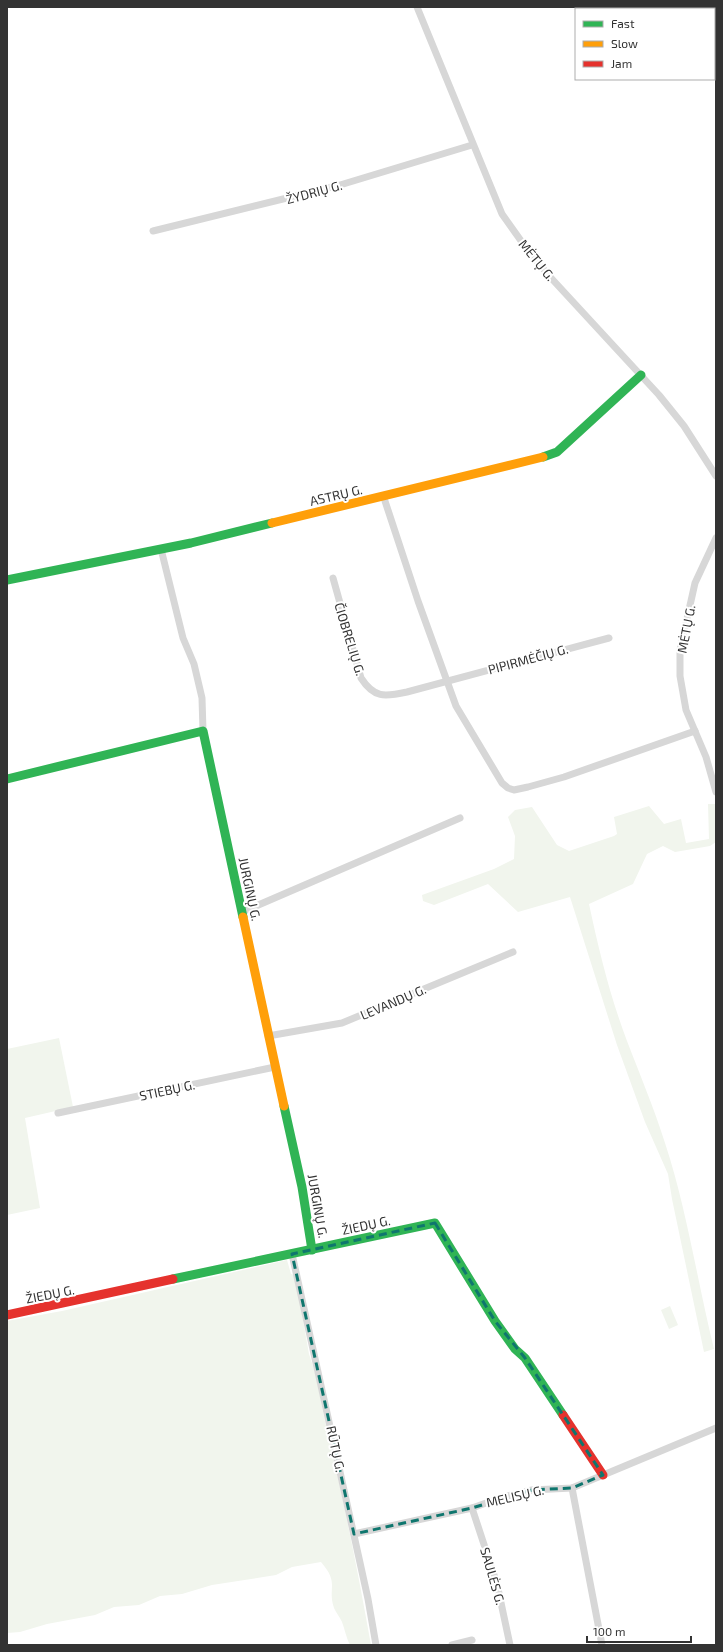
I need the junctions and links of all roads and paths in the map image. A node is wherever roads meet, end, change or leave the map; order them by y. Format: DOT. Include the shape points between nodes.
graph roads {
  1 [pos="417,7"];
  2 [pos="472,145"];
  3 [pos="153,231"];
  4 [pos="641,374"];
  5 [pos="716,476"];
  6 [pos="384,498"];
  7 [pos="716,538"];
  8 [pos="161,548"];
  9 [pos="333,578"];
  10 [pos="7,580"];
  11 [pos="609,638"];
  12 [pos="447,682"];
  13 [pos="203,731"];
  14 [pos="695,731"];
  15 [pos="7,779"];
  16 [pos="716,792"];
  17 [pos="460,818"];
  18 [pos="242,912"];
  19 [pos="513,952"];
  20 [pos="268,1036"];
  21 [pos="275,1067"];
  22 [pos="58,1113"];
  23 [pos="312,1250"];
  24 [pos="292,1254"];
  25 [pos="7,1316"];
  26 [pos="716,1428"];
  27 [pos="603,1475"];
  28 [pos="572,1488"];
  29 [pos="472,1508"];
  30 [pos="354,1534"];
  31 [pos="472,1640"];
  32 [pos="376,1645"];
  33 [pos="452,1645"];
  34 [pos="510,1645"];
  35 [pos="602,1645"];
  1 -- 2 [label="street, MĖTŲ G."];
  2 -- 3 [label="street, ŽYDRIŲ G." via="340,186"];
  2 -- 4 [label="street, MĖTŲ G." via="502,214 519,238 552,279"];
  4 -- 5 [label="street, MĖTŲ G." via="684,426"];
  4 -- 6 [label="street, ASTRŲ G." via="557,452 516,465"];
  6 -- 8 [label="street, ASTRŲ G."];
  6 -- 12 [label="street"];
  7 -- 14 [label="street, MĖTŲ G." via="695,583 680,650 683,698"];
  8 -- 10 [label="street, ASTRŲ G."];
  8 -- 13 [label="street" via="183,638 194,664 202,698"];
  9 -- 12 [label="street, ČIOBRELIŲ G." via="361,678 369,689 388,696"];
  11 -- 12 [label="street, PIPIRMĖČIŲ G."];
  12 -- 14 [label="street" via="456,706 502,783 514,790 564,777"];
  13 -- 15 [label="street"];
  13 -- 18 [label="street, JURGINŲ G."];
  14 -- 16 [label="street, MĖTŲ G."];
  17 -- 18 [label="street"];
  18 -- 20 [label="street, JURGINŲ G."];
  19 -- 20 [label="street, LEVANDŲ G." via="342,1023"];
  20 -- 21 [label="street, JURGINŲ G."];
  21 -- 22 [label="street, STIEBŲ G."];
  21 -- 23 [label="street, JURGINŲ G." via="302,1187"];
  23 -- 24 [label="street, ŽIEDŲ G."];
  23 -- 27 [label="street, ŽIEDŲ G." via="435,1223 495,1321 515,1349 525,1358"];
  24 -- 25 [label="street, ŽIEDŲ G."];
  24 -- 30 [label="street, RŪTŲ G."];
  26 -- 27 [label="street, MELISŲ G."];
  27 -- 28 [label="street, MELISŲ G."];
  28 -- 29 [label="street, MELISŲ G." via="532,1490"];
  28 -- 35 [label="street"];
  29 -- 30 [label="street, MELISŲ G."];
  29 -- 34 [label="street, SAULĖS G." via="497,1584"];
  30 -- 32 [label="street, RŪTŲ G."];
  31 -- 33 [label="street"];
}
